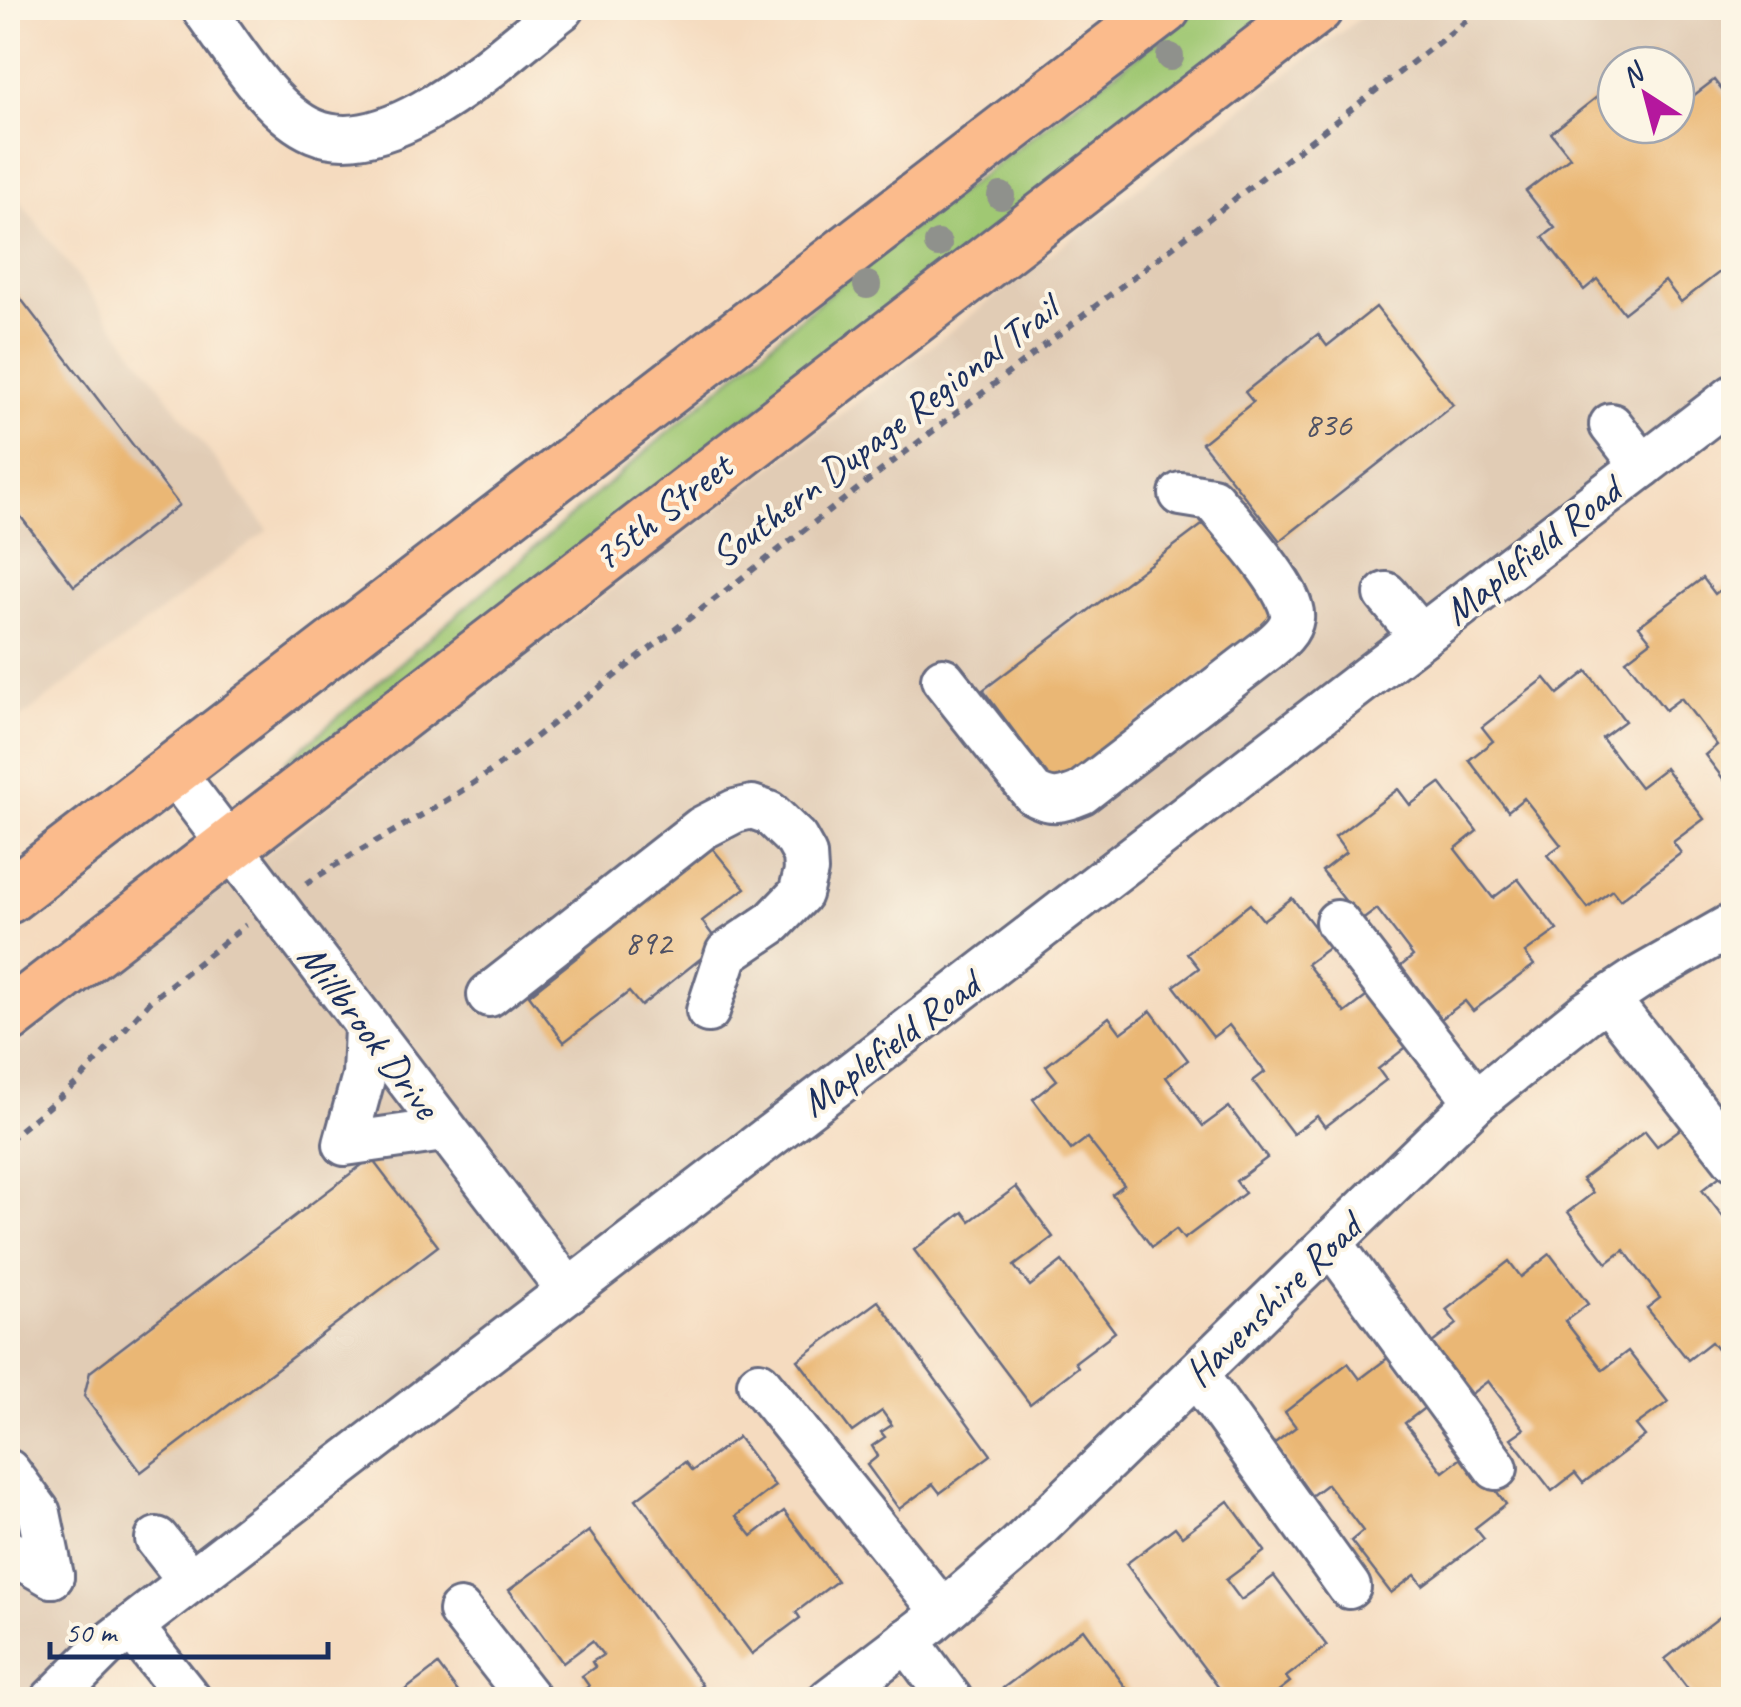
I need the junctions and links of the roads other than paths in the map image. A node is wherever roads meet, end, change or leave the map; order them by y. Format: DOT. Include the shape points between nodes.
graph roads {
  1 [pos="202,8"];
  2 [pos="564,8"];
  3 [pos="1164,8"];
  4 [pos="1316,8"];
  5 [pos="1734,396"];
  6 [pos="1611,425"];
  7 [pos="1643,466"];
  8 [pos="1182,494"];
  9 [pos="1386,594"];
  10 [pos="1421,636"];
  11 [pos="943,679"];
  12 [pos="172,770"];
  13 [pos="229,846"];
  14 [pos="8,897"];
  15 [pos="1337,922"];
  16 [pos="1734,924"];
  17 [pos="489,996"];
  18 [pos="1608,998"];
  19 [pos="708,1010"];
  20 [pos="8,1016"];
  21 [pos="366,1028"];
  22 [pos="1476,1101"];
  23 [pos="444,1130"];
  24 [pos="1734,1159"];
  25 [pos="1331,1243"];
  26 [pos="569,1291"];
  27 [pos="1196,1374"];
  28 [pos="759,1383"];
  29 [pos="1496,1468"];
  30 [pos="8,1471"];
  31 [pos="8,1518"];
  32 [pos="157,1539"];
  33 [pos="8,1551"];
  34 [pos="52,1576"];
  35 [pos="190,1581"];
  36 [pos="1349,1587"];
  37 [pos="460,1610"];
  38 [pos="943,1612"];
  39 [pos="132,1626"];
  40 [pos="907,1640"];
  41 [pos="52,1700"];
  42 [pos="190,1700"];
  43 [pos="530,1700"];
  44 [pos="830,1700"];
  45 [pos="952,1700"];
  1 -- 2 [label="street" via="287,113 314,131 345,138 382,133 424,114"];
  3 -- 12 [label="main road"];
  4 -- 13 [label="main road, 75th Street"];
  5 -- 7 [label="street, Maplefield Road"];
  6 -- 7 [label="street"];
  7 -- 10 [label="street, Maplefield Road"];
  8 -- 11 [label="street" via="1212,500 1292,607 1284,636 1268,650 1061,802 1032,794"];
  9 -- 10 [label="street"];
  10 -- 26 [label="street, Maplefield Road"];
  12 -- 13 [label="street, Millbrook Drive"];
  12 -- 14 [label="main road"];
  13 -- 20 [label="main road, 75th Street"];
  13 -- 21 [label="street, Millbrook Drive"];
  15 -- 22 [label="street"];
  16 -- 18 [label="street, Havenshire Road"];
  17 -- 19 [label="street" via="702,828 752,807 784,825 805,855 806,872 800,894 774,922 727,953"];
  18 -- 22 [label="street, Havenshire Road"];
  18 -- 24 [label="street"];
  21 -- 23 [label="street, Millbrook Drive"];
  21 -- 23 [label="street" via="364,1075 345,1144"];
  22 -- 25 [label="street, Havenshire Road"];
  23 -- 26 [label="street, Millbrook Drive"];
  25 -- 27 [label="street, Havenshire Road"];
  25 -- 29 [label="street"];
  26 -- 35 [label="street, Maplefield Road"];
  27 -- 36 [label="street"];
  27 -- 38 [label="street, Havenshire Road"];
  28 -- 38 [label="street"];
  30 -- 34 [label="street" via="39,1513"];
  31 -- 34 [label="street"];
  32 -- 35 [label="street"];
  33 -- 34 [label="street"];
  35 -- 39 [label="street, Maplefield Road"];
  37 -- 43 [label="street"];
  38 -- 40 [label="street, Havenshire Road"];
  39 -- 41 [label="street, Maplefield Road"];
  39 -- 42 [label="street"];
  40 -- 44 [label="street, Havenshire Road"];
  40 -- 45 [label="street"];
}
